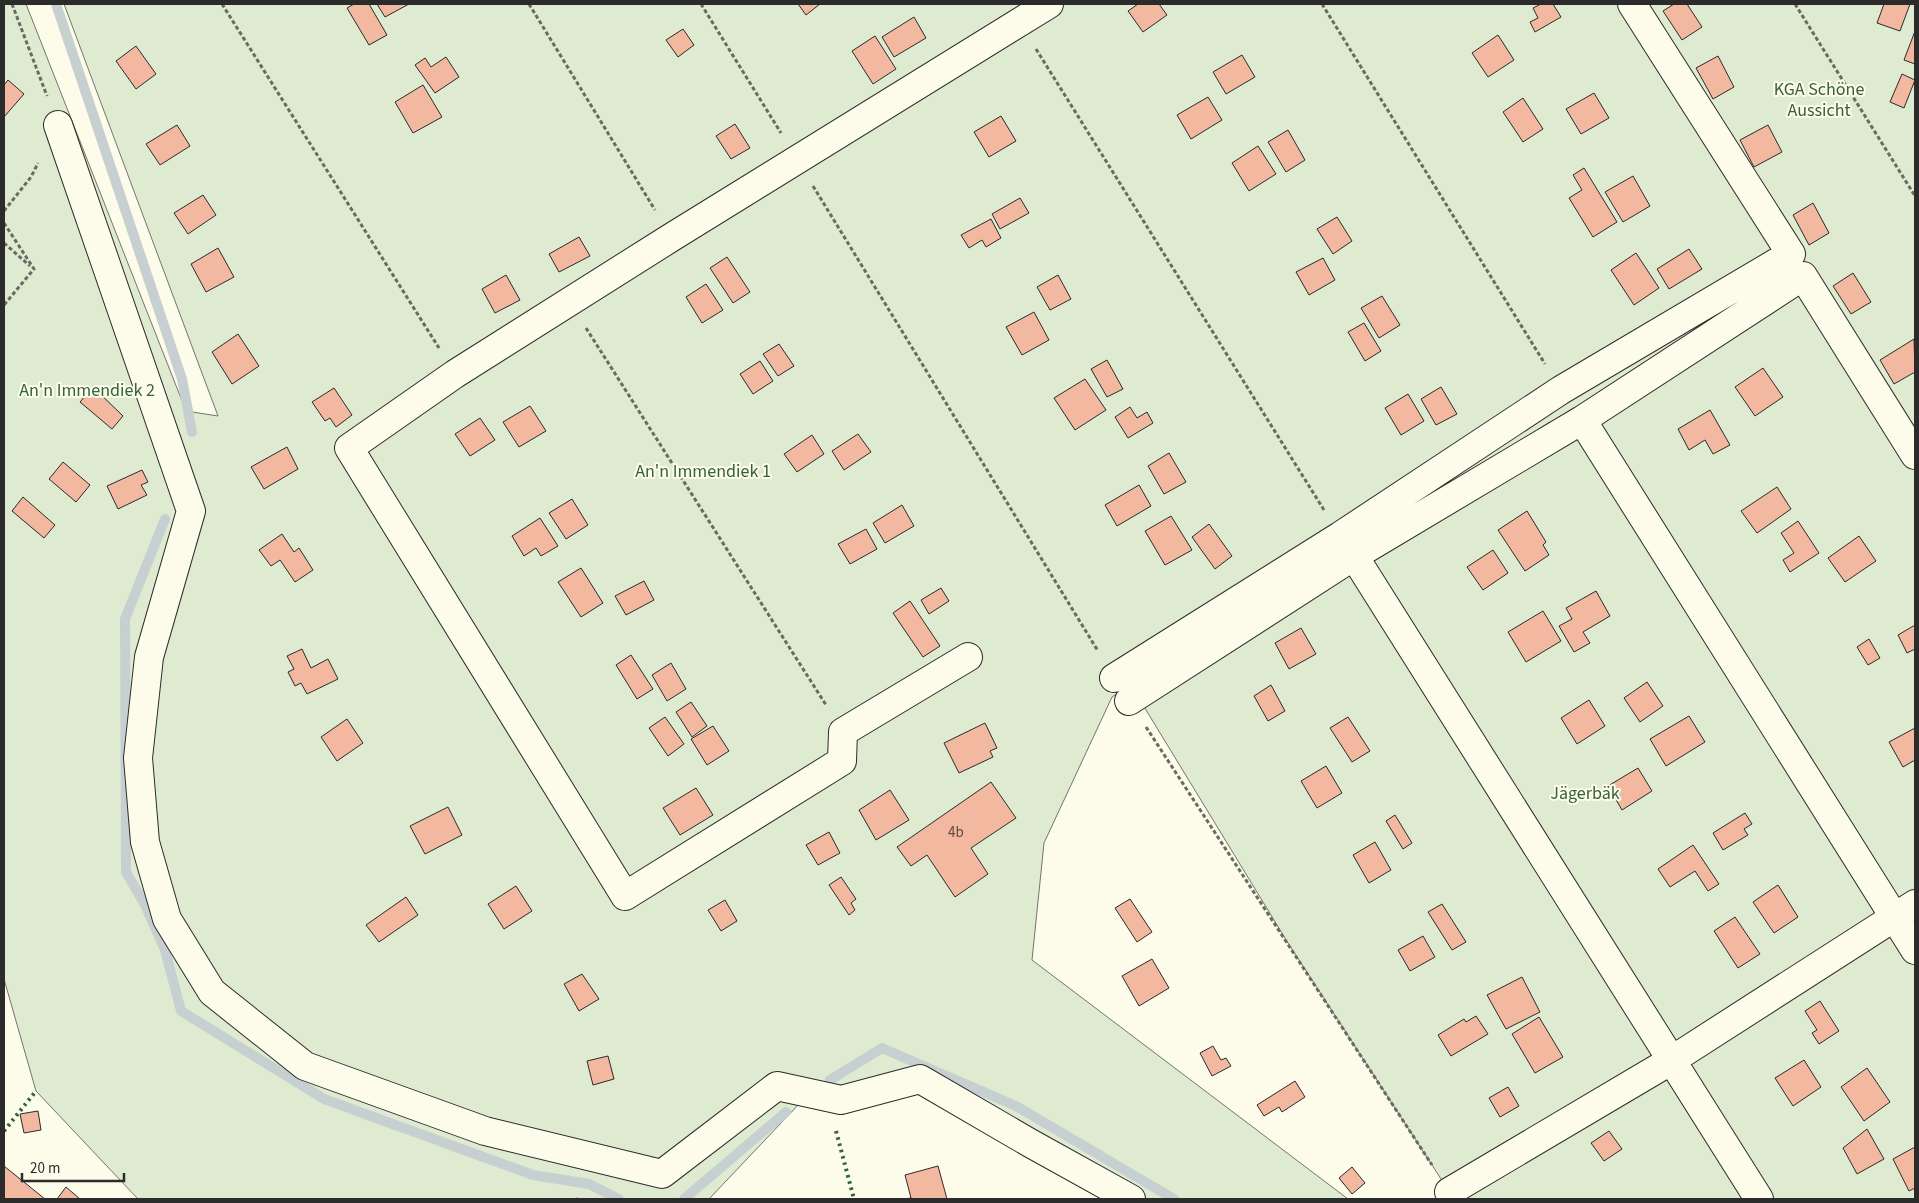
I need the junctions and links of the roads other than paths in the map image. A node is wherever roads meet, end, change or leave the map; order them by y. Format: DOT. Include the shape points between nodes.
graph roads {
  1 [pos="1049,4"];
  2 [pos="1632,4"];
  3 [pos="58,125"];
  4 [pos="1582,420"];
  5 [pos="1915,455"];
  6 [pos="1347,546"];
  7 [pos="968,657"];
  8 [pos="1114,678"];
  9 [pos="1129,701"];
  10 [pos="1905,910"];
  11 [pos="1915,950"];
  12 [pos="1672,1060"];
  13 [pos="1449,1192"];
  14 [pos="1131,1199"];
  15 [pos="1759,1199"];
  1 -- 7 [label="lane" via="455,374 349,448 626,896 842,761 843,732"];
  2 -- 6 [label="lane" via="1791,254 1561,390"];
  3 -- 14 [label="lane" via="191,511 149,657 138,758 145,842 167,919 212,992 305,1066 485,1131 662,1174 777,1086 841,1100 920,1079"];
  4 -- 5 [label="lane" via="1803,276"];
  4 -- 6 [label="lane"];
  4 -- 10 [label="lane"];
  6 -- 8 [label="lane"];
  6 -- 9 [label="lane"];
  6 -- 12 [label="lane"];
  10 -- 11 [label="lane"];
  10 -- 12 [label="lane"];
  12 -- 13 [label="lane"];
  12 -- 15 [label="lane"];
}
